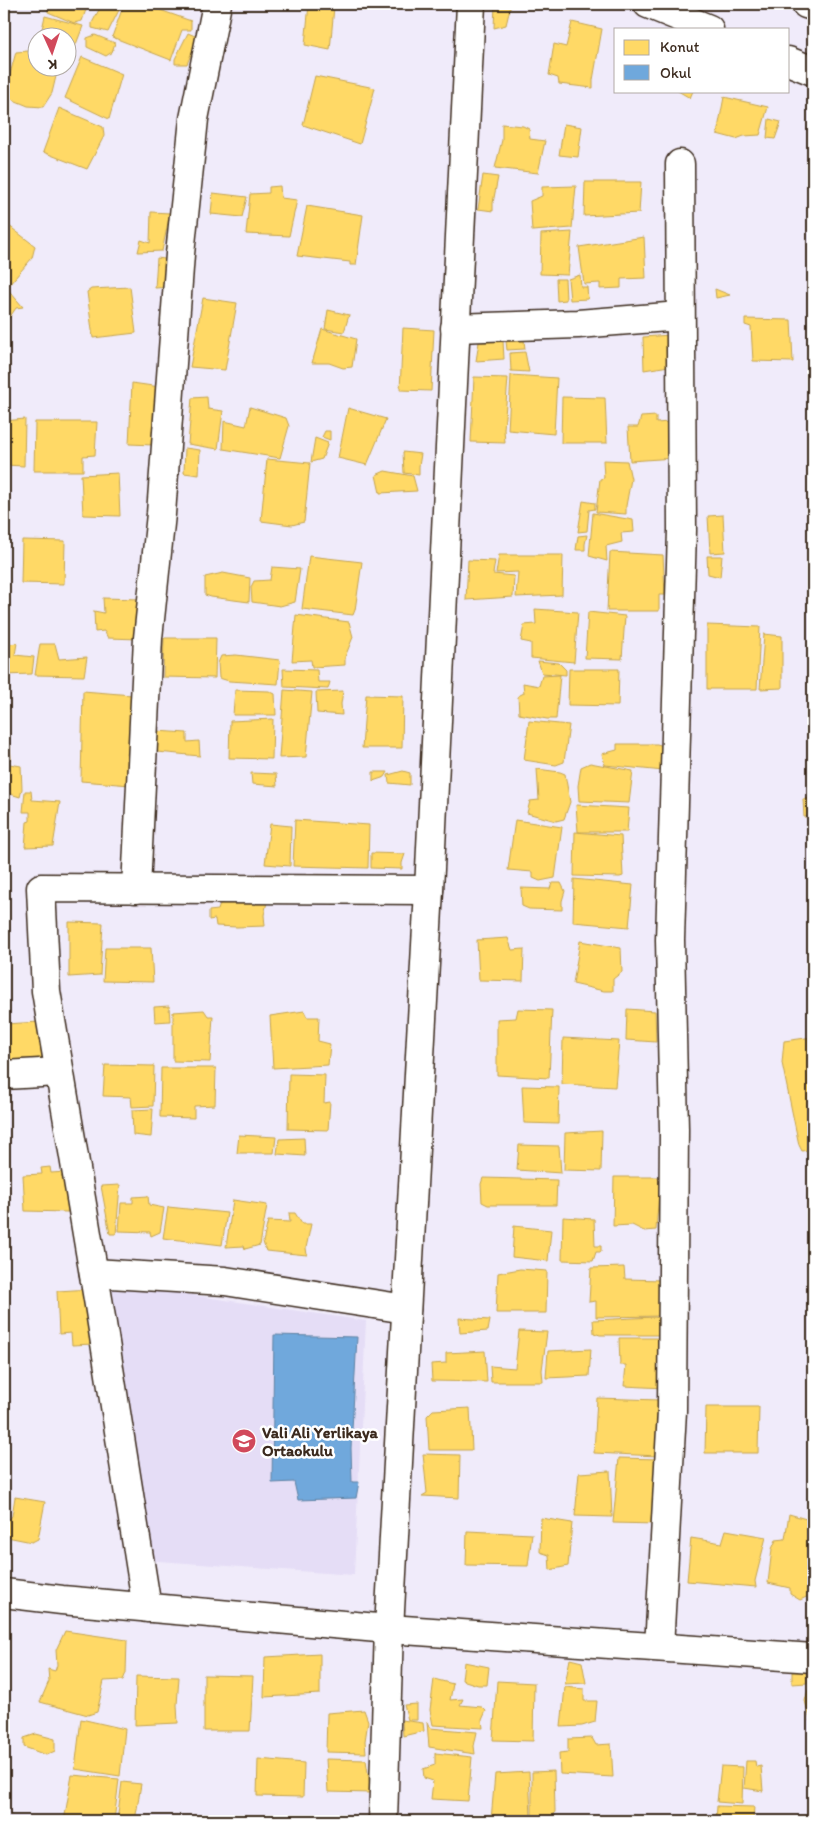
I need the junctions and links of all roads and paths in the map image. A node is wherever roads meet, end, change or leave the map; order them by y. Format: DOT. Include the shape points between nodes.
graph roads {
  1 [pos="217,4"];
  2 [pos="471,4"];
  3 [pos="648,4"];
  4 [pos="806,4"];
  5 [pos="813,6"];
  6 [pos="708,28"];
  7 [pos="790,62"];
  8 [pos="813,71"];
  9 [pos="680,164"];
  10 [pos="680,316"];
  11 [pos="456,328"];
  12 [pos="136,889"];
  13 [pos="429,890"];
  14 [pos="59,1072"];
  15 [pos="4,1075"];
  16 [pos="94,1273"];
  17 [pos="406,1309"];
  18 [pos="4,1593"];
  19 [pos="147,1608"];
  20 [pos="390,1629"];
  21 [pos="659,1647"];
  22 [pos="813,1658"];
  23 [pos="383,1821"];
  1 -- 12 [label="main road" via="194,119 180,254 161,514 148,638"];
  2 -- 11 [label="main road"];
  3 -- 6 [label="main road"];
  4 -- 5 [label="main road"];
  7 -- 8 [label="main road"];
  9 -- 10 [label="main road"];
  10 -- 11 [label="main road" via="578,324"];
  10 -- 21 [label="main road" via="682,530 670,940 674,1129 672,1411"];
  11 -- 13 [label="main road"];
  12 -- 13 [label="main road"];
  12 -- 14 [label="main road" via="42,888 46,991"];
  13 -- 17 [label="main road"];
  14 -- 15 [label="main road"];
  14 -- 16 [label="main road"];
  16 -- 17 [label="main road" via="225,1280"];
  16 -- 19 [label="main road"];
  17 -- 20 [label="main road"];
  18 -- 19 [label="main road"];
  19 -- 20 [label="main road"];
  20 -- 21 [label="main road"];
  20 -- 23 [label="main road"];
  21 -- 22 [label="main road"];
}
